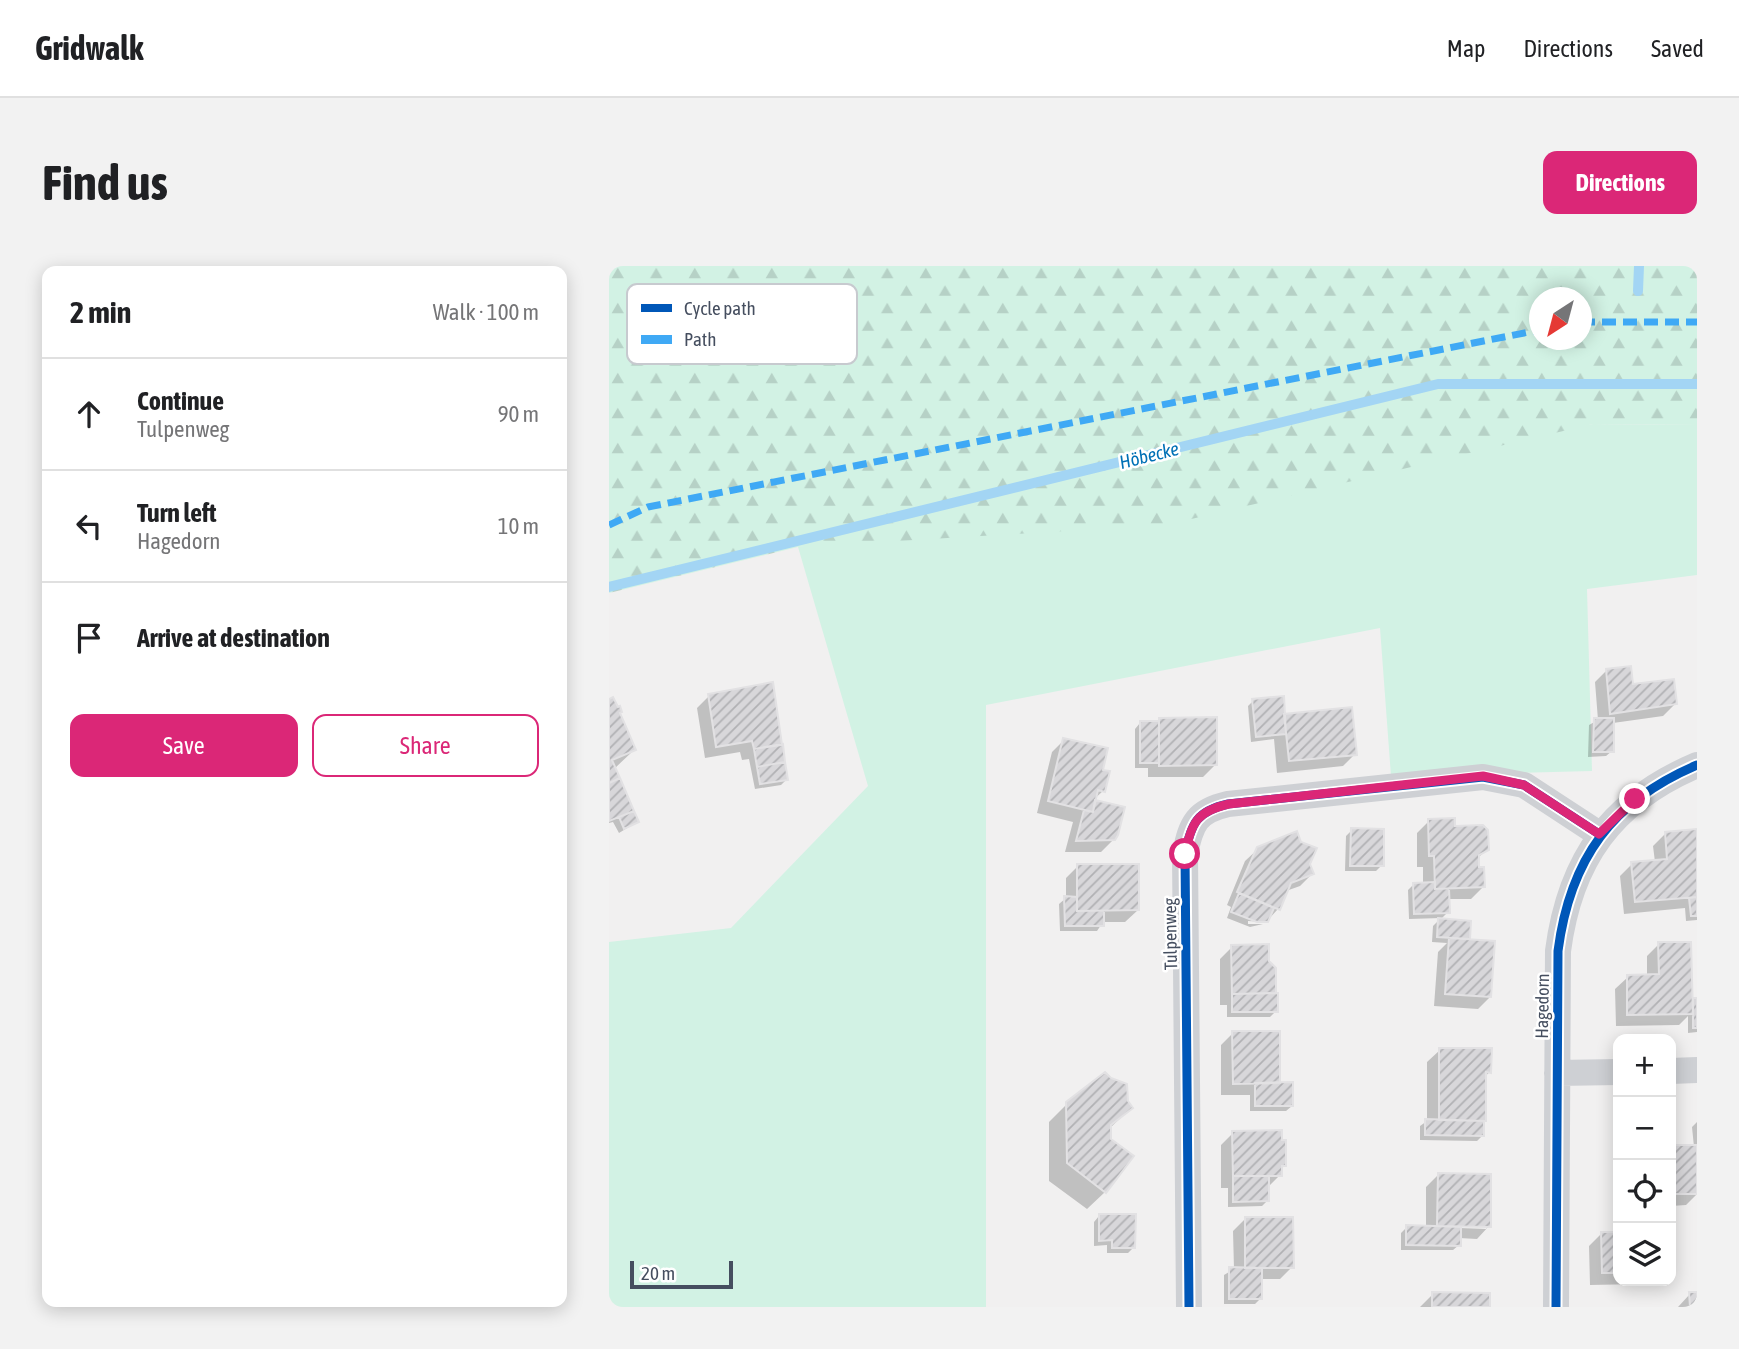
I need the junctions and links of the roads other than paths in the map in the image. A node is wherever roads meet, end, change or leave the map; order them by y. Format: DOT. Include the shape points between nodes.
graph roads {
  1 [pos="1697,765"];
  2 [pos="1599,834"];
  3 [pos="1697,1070"];
  4 [pos="1676,1071"];
  5 [pos="1613,1072"];
  6 [pos="1557,1073"];
  7 [pos="1189,1307"];
  8 [pos="1556,1307"];
  1 -- 2 [label="street, Hagedorn" via="1635,799"];
  2 -- 6 [label="street, Hagedorn" via="1571,890 1562,923"];
  2 -- 7 [label="street, Tulpenweg" via="1524,785 1483,776 1229,804 1209,808 1201,815 1192,826 1185,854"];
  3 -- 4 [label="street"];
  5 -- 6 [label="street"];
  6 -- 8 [label="street, Hagedorn"];
}
